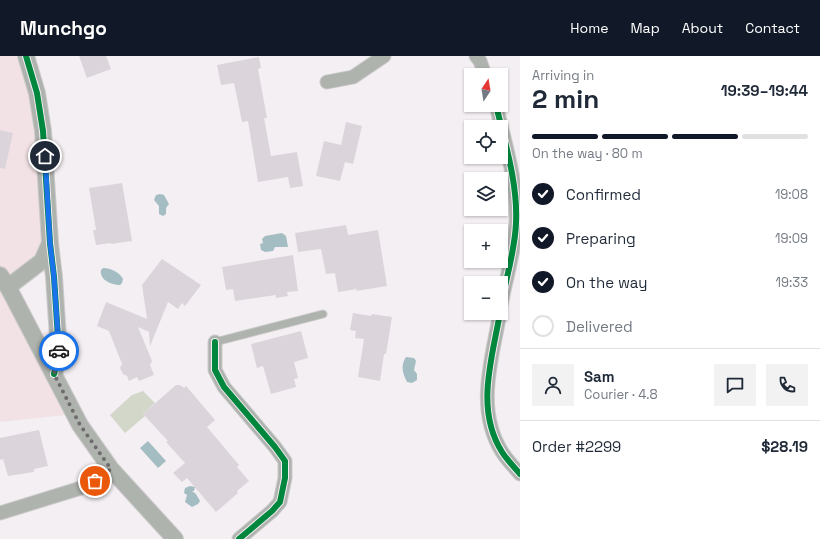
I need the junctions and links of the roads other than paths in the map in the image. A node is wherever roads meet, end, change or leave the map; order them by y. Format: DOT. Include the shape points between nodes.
graph roads {
  1 [pos="26,56"];
  2 [pos="384,56"];
  3 [pos="476,56"];
  4 [pos="482,68"];
  5 [pos="326,82"];
  6 [pos="498,112"];
  7 [pos="50,243"];
  8 [pos="516,256"];
  9 [pos="508,282"];
  10 [pos="3,285"];
  11 [pos="323,314"];
  12 [pos="499,320"];
  13 [pos="215,342"];
  14 [pos="54,374"];
  15 [pos="111,469"];
  16 [pos="520,474"];
  17 [pos="0,513"];
  18 [pos="175,539"];
  19 [pos="239,539"];
  1 -- 7 [label="street" via="37,93 43,131"];
  2 -- 5 [label="street" via="353,76"];
  3 -- 4 [label="street"];
  6 -- 8 [label="street" via="514,186"];
  7 -- 10 [label="street" via="42,261"];
  7 -- 14 [label="street" via="59,353"];
  8 -- 9 [label="street"];
  10 -- 14 [label="street"];
  11 -- 13 [label="lane"];
  12 -- 16 [label="street" via="489,371 488,415 502,453"];
  13 -- 19 [label="street" via="215,370 224,387 285,461 285,478 280,502"];
  14 -- 15 [label="street" via="80,425"];
  15 -- 17 [label="street" via="81,488"];
  15 -- 18 [label="street"];
}
